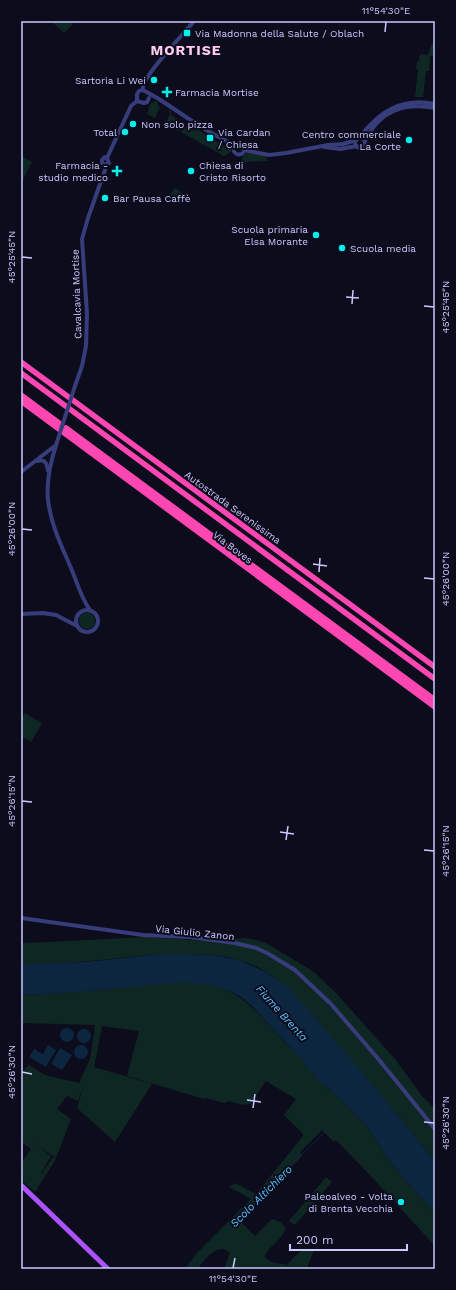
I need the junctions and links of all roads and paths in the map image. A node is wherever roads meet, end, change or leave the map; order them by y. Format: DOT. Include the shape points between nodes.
graph roads {
  1 [pos="194,21"];
  2 [pos="143,90"];
  3 [pos="148,93"];
  4 [pos="157,97"];
  5 [pos="149,98"];
  6 [pos="137,101"];
  7 [pos="435,104"];
  8 [pos="435,108"];
  9 [pos="357,139"];
  10 [pos="365,141"];
  11 [pos="235,146"];
  12 [pos="357,146"];
  13 [pos="322,147"];
  14 [pos="244,150"];
  15 [pos="21,362"];
  16 [pos="21,373"];
  17 [pos="21,394"];
  18 [pos="21,401"];
  19 [pos="59,423"];
  20 [pos="66,428"];
  21 [pos="56,444"];
  22 [pos="35,462"];
  23 [pos="21,472"];
  24 [pos="49,474"];
  25 [pos="90,610"];
  26 [pos="21,614"];
  27 [pos="77,626"];
  28 [pos="435,667"];
  29 [pos="435,678"];
  30 [pos="434,704"];
  31 [pos="21,918"];
  32 [pos="435,1129"];
  33 [pos="21,1185"];
  34 [pos="108,1269"];
  1 -- 2 [label="street" via="150,73"];
  2 -- 3 [label="street"];
  2 -- 6 [label="street" via="137,94"];
  3 -- 4 [label="street"];
  3 -- 5 [label="street"];
  4 -- 5 [label="street"];
  4 -- 11 [label="street" via="201,128"];
  5 -- 6 [label="street" via="144,103"];
  6 -- 21 [label="street, Cavalcavia Mortise, bridge" via="131,106 107,158 109,161 83,235 86,346 82,366"];
  7 -- 9 [label="street" via="418,101 394,107 380,115"];
  8 -- 10 [label="street" via="416,106 389,113 368,133"];
  9 -- 10 [label="street" via="362,138"];
  9 -- 12 [label="street"];
  9 -- 13 [label="street"];
  10 -- 12 [label="street" via="363,147"];
  11 -- 14 [label="street" via="241,143"];
  11 -- 14 [label="street" via="234,151 238,154 242,154"];
  12 -- 13 [label="street" via="340,149"];
  13 -- 14 [label="street" via="269,155"];
  15 -- 28 [label="highway, Autostrada Serenissima"];
  16 -- 29 [label="highway, Autostrada Serenissima"];
  17 -- 19 [label="highway"];
  18 -- 30 [label="highway, Via Boves"];
  20 -- 30 [label="highway, Via Boves"];
  21 -- 22 [label="street"];
  21 -- 24 [label="street, Cavalcavia Mortise"];
  22 -- 23 [label="street"];
  22 -- 24 [label="street" via="44,461"];
  24 -- 25 [label="street, Cavalcavia Mortise" via="48,499 51,518"];
  25 -- 27 [label="street" via="83,610 78,614"];
  25 -- 27 [label="street" via="97,616 96,627 88,632 80,630"];
  26 -- 27 [label="street" via="56,615"];
  31 -- 32 [label="street, Via Giulio Zanon" via="143,935 203,939 245,946 267,953 295,970 331,1004"];
  33 -- 34 [label="main road"];
}
